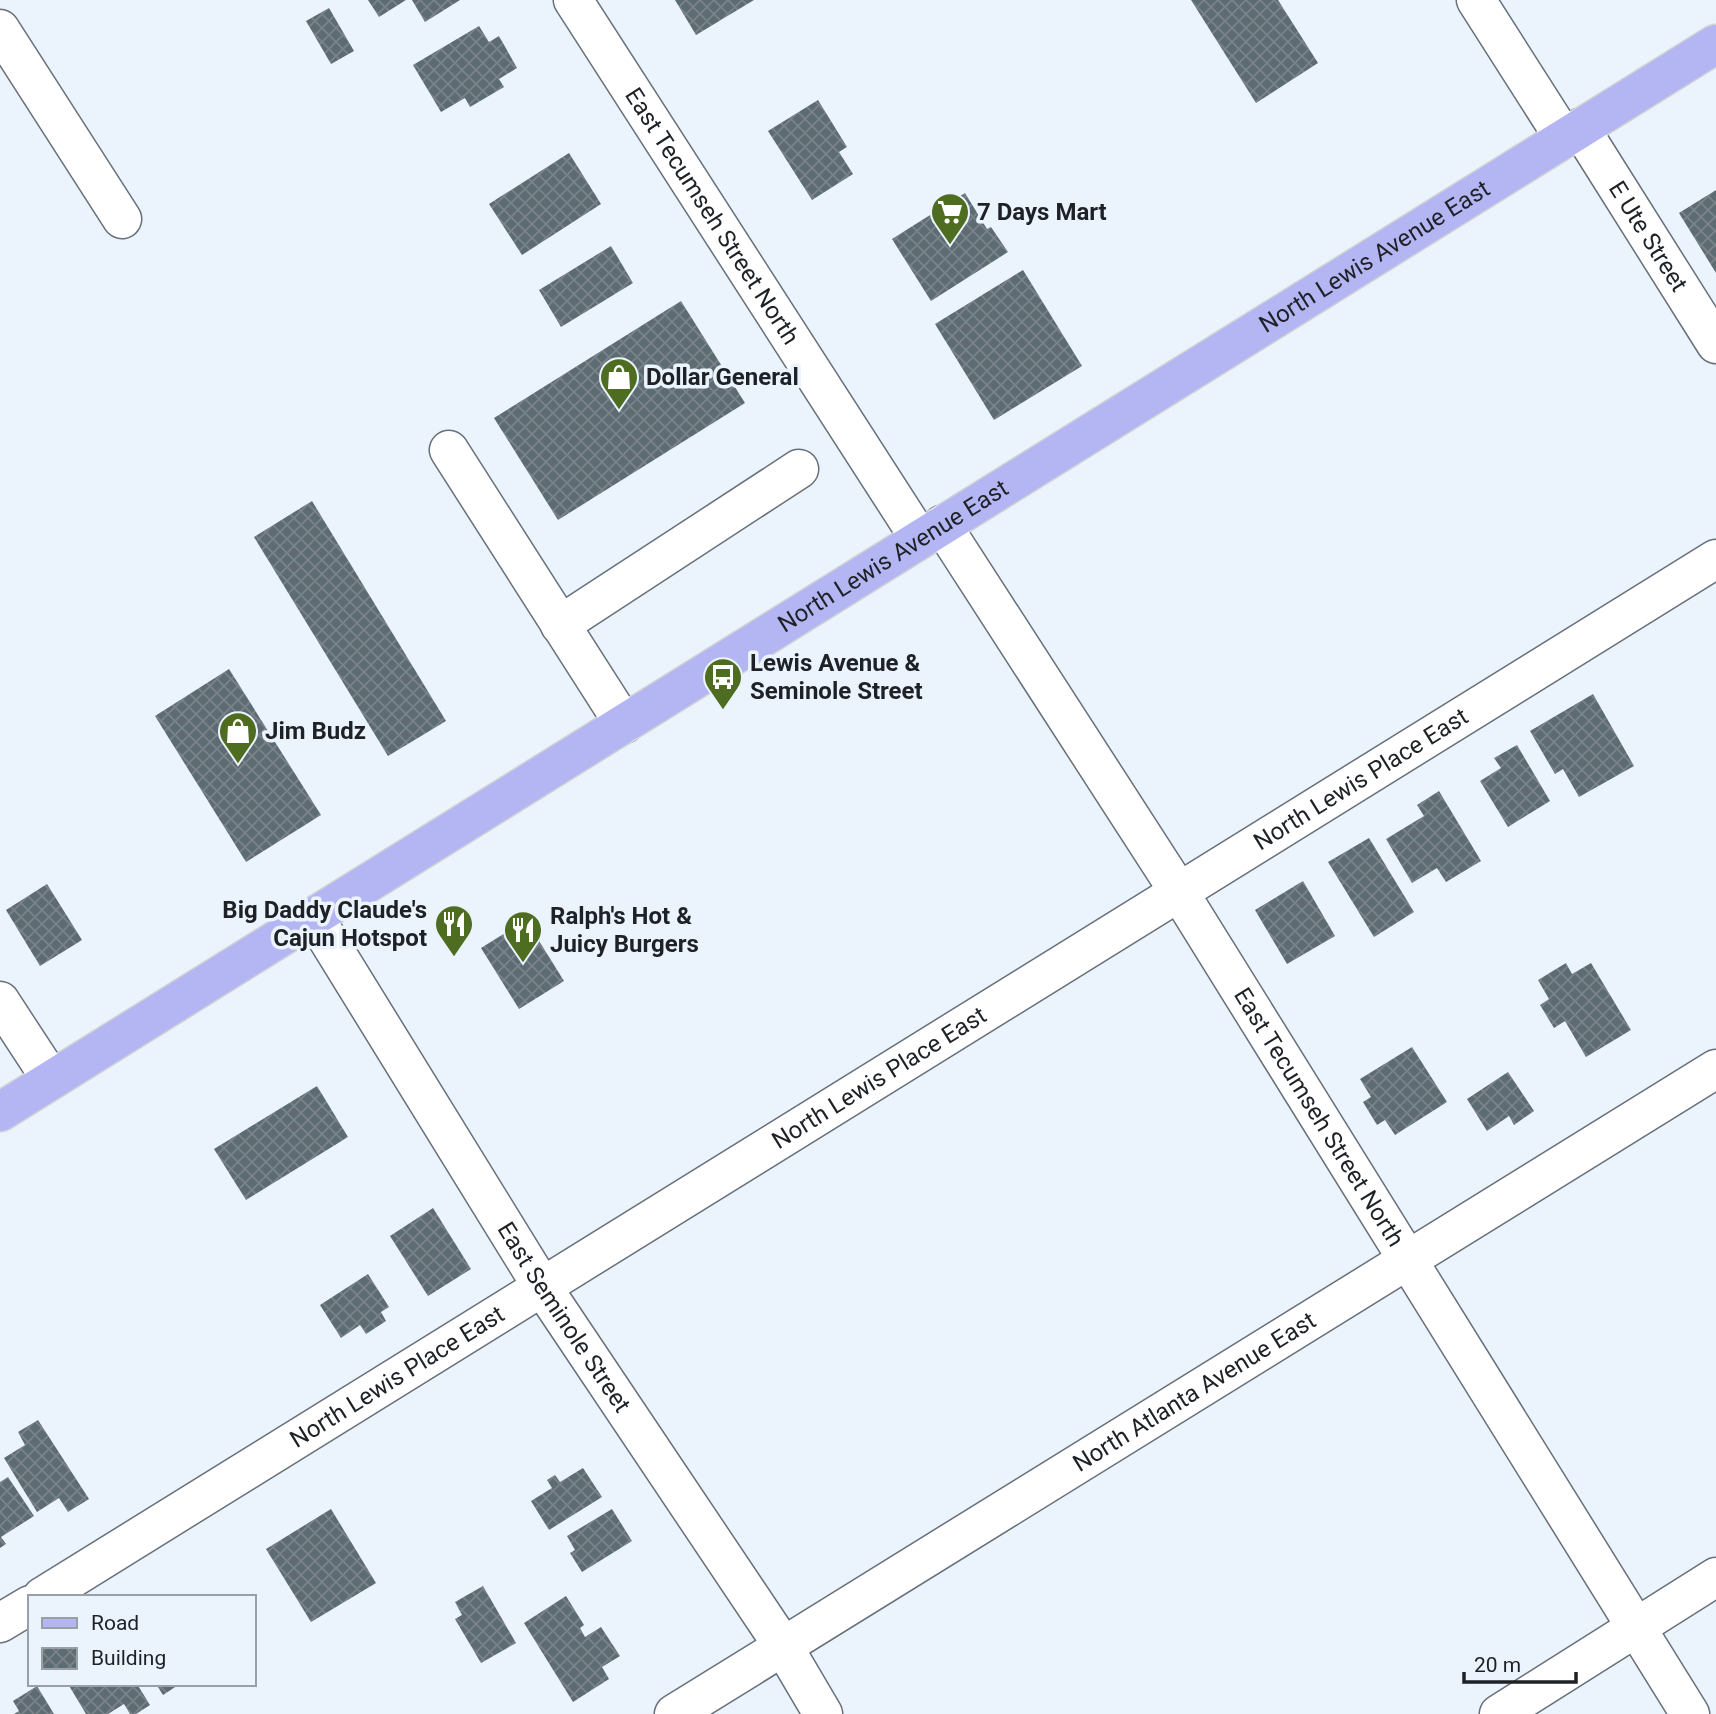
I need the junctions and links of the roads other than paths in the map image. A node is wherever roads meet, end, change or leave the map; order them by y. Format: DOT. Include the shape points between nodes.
graph roads {
  1 [pos="573,0"];
  2 [pos="1476,0"];
  3 [pos="0,29"];
  4 [pos="1716,44"];
  5 [pos="1572,133"];
  6 [pos="122,219"];
  7 [pos="1716,344"];
  8 [pos="449,450"];
  9 [pos="799,469"];
  10 [pos="931,532"];
  11 [pos="1716,559"];
  12 [pos="560,625"];
  13 [pos="624,724"];
  14 [pos="1179,892"];
  15 [pos="314,917"];
  16 [pos="0,1001"];
  17 [pos="1716,1069"];
  18 [pos="51,1079"];
  19 [pos="0,1112"];
  20 [pos="1407,1259"];
  21 [pos="541,1285"];
  22 [pos="1716,1577"];
  23 [pos="46,1595"];
  24 [pos="28,1606"];
  25 [pos="0,1623"];
  26 [pos="1636,1626"];
  27 [pos="783,1646"];
  28 [pos="674,1714"];
  29 [pos="824,1714"];
  30 [pos="1499,1714"];
  31 [pos="1690,1714"];
  1 -- 10 [label="street, East Tecumseh Street North"];
  2 -- 5 [label="street, E Ute Street"];
  3 -- 6 [label="street"];
  4 -- 5 [label="main road, North Lewis Avenue East"];
  5 -- 7 [label="street, E Ute Street"];
  5 -- 10 [label="main road, North Lewis Avenue East"];
  8 -- 12 [label="street"];
  9 -- 12 [label="street"];
  10 -- 13 [label="main road, North Lewis Avenue East"];
  10 -- 14 [label="street, East Tecumseh Street North"];
  11 -- 14 [label="street, North Lewis Place East"];
  12 -- 13 [label="street"];
  13 -- 15 [label="main road, North Lewis Avenue East"];
  14 -- 20 [label="street, East Tecumseh Street North"];
  14 -- 21 [label="street, North Lewis Place East"];
  15 -- 18 [label="main road, North Lewis Avenue East"];
  15 -- 21 [label="street, East Seminole Street"];
  16 -- 18 [label="street"];
  17 -- 20 [label="street, North Atlanta Avenue East"];
  18 -- 19 [label="main road, North Lewis Avenue East"];
  20 -- 26 [label="street, East Tecumseh Street North"];
  20 -- 27 [label="street, North Atlanta Avenue East"];
  21 -- 23 [label="street, North Lewis Place East"];
  21 -- 27 [label="street, East Seminole Street"];
  22 -- 26 [label="street"];
  24 -- 25 [label="street"];
  26 -- 30 [label="street"];
  26 -- 31 [label="street, East Tecumseh Street North"];
  27 -- 28 [label="street, North Atlanta Avenue East"];
  27 -- 29 [label="street, East Seminole Street"];
}
